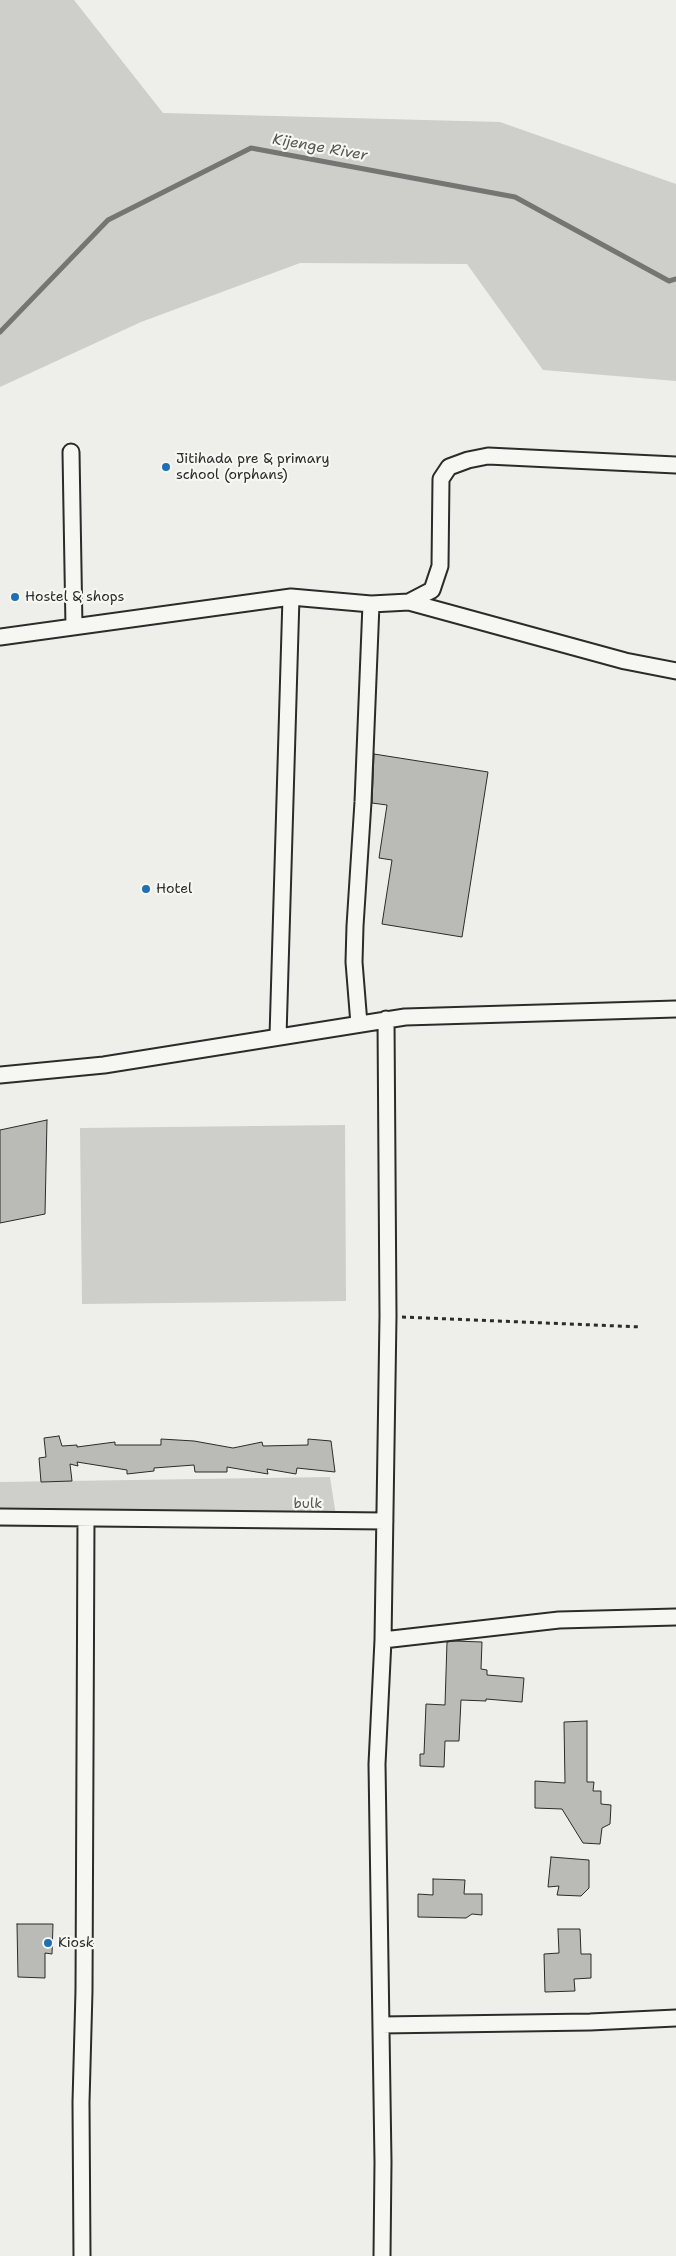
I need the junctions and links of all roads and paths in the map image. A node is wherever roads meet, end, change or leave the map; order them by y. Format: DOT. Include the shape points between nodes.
graph roads {
  1 [pos="71,452"];
  2 [pos="676,465"];
  3 [pos="291,598"];
  4 [pos="409,602"];
  5 [pos="371,604"];
  6 [pos="74,627"];
  7 [pos="0,637"];
  8 [pos="676,671"];
  9 [pos="676,1010"];
  10 [pos="386,1020"];
  11 [pos="359,1024"];
  12 [pos="278,1036"];
  13 [pos="0,1075"];
  14 [pos="388,1316"];
  15 [pos="641,1327"];
  16 [pos="0,1517"];
  17 [pos="86,1518"];
  18 [pos="385,1521"];
  19 [pos="676,1617"];
  20 [pos="383,1640"];
  21 [pos="676,2018"];
  22 [pos="381,2025"];
  23 [pos="82,2256"];
  24 [pos="382,2256"];
  1 -- 6 [label="street"];
  2 -- 4 [label="street" via="488,456 449,467 441,479 440,566 432,590"];
  3 -- 5 [label="street"];
  3 -- 6 [label="street"];
  3 -- 12 [label="street"];
  4 -- 5 [label="street"];
  4 -- 8 [label="street" via="625,661"];
  5 -- 11 [label="street" via="355,926"];
  6 -- 7 [label="street"];
  9 -- 10 [label="street"];
  10 -- 11 [label="street"];
  10 -- 14 [label="street"];
  11 -- 12 [label="street"];
  12 -- 13 [label="street" via="104,1065"];
  14 -- 15 [label="path"];
  14 -- 18 [label="street"];
  16 -- 17 [label="street"];
  17 -- 18 [label="street"];
  17 -- 23 [label="street"];
  18 -- 20 [label="street"];
  19 -- 20 [label="street" via="558,1620"];
  20 -- 22 [label="street" via="377,1764"];
  21 -- 22 [label="street"];
  22 -- 24 [label="street"];
}
